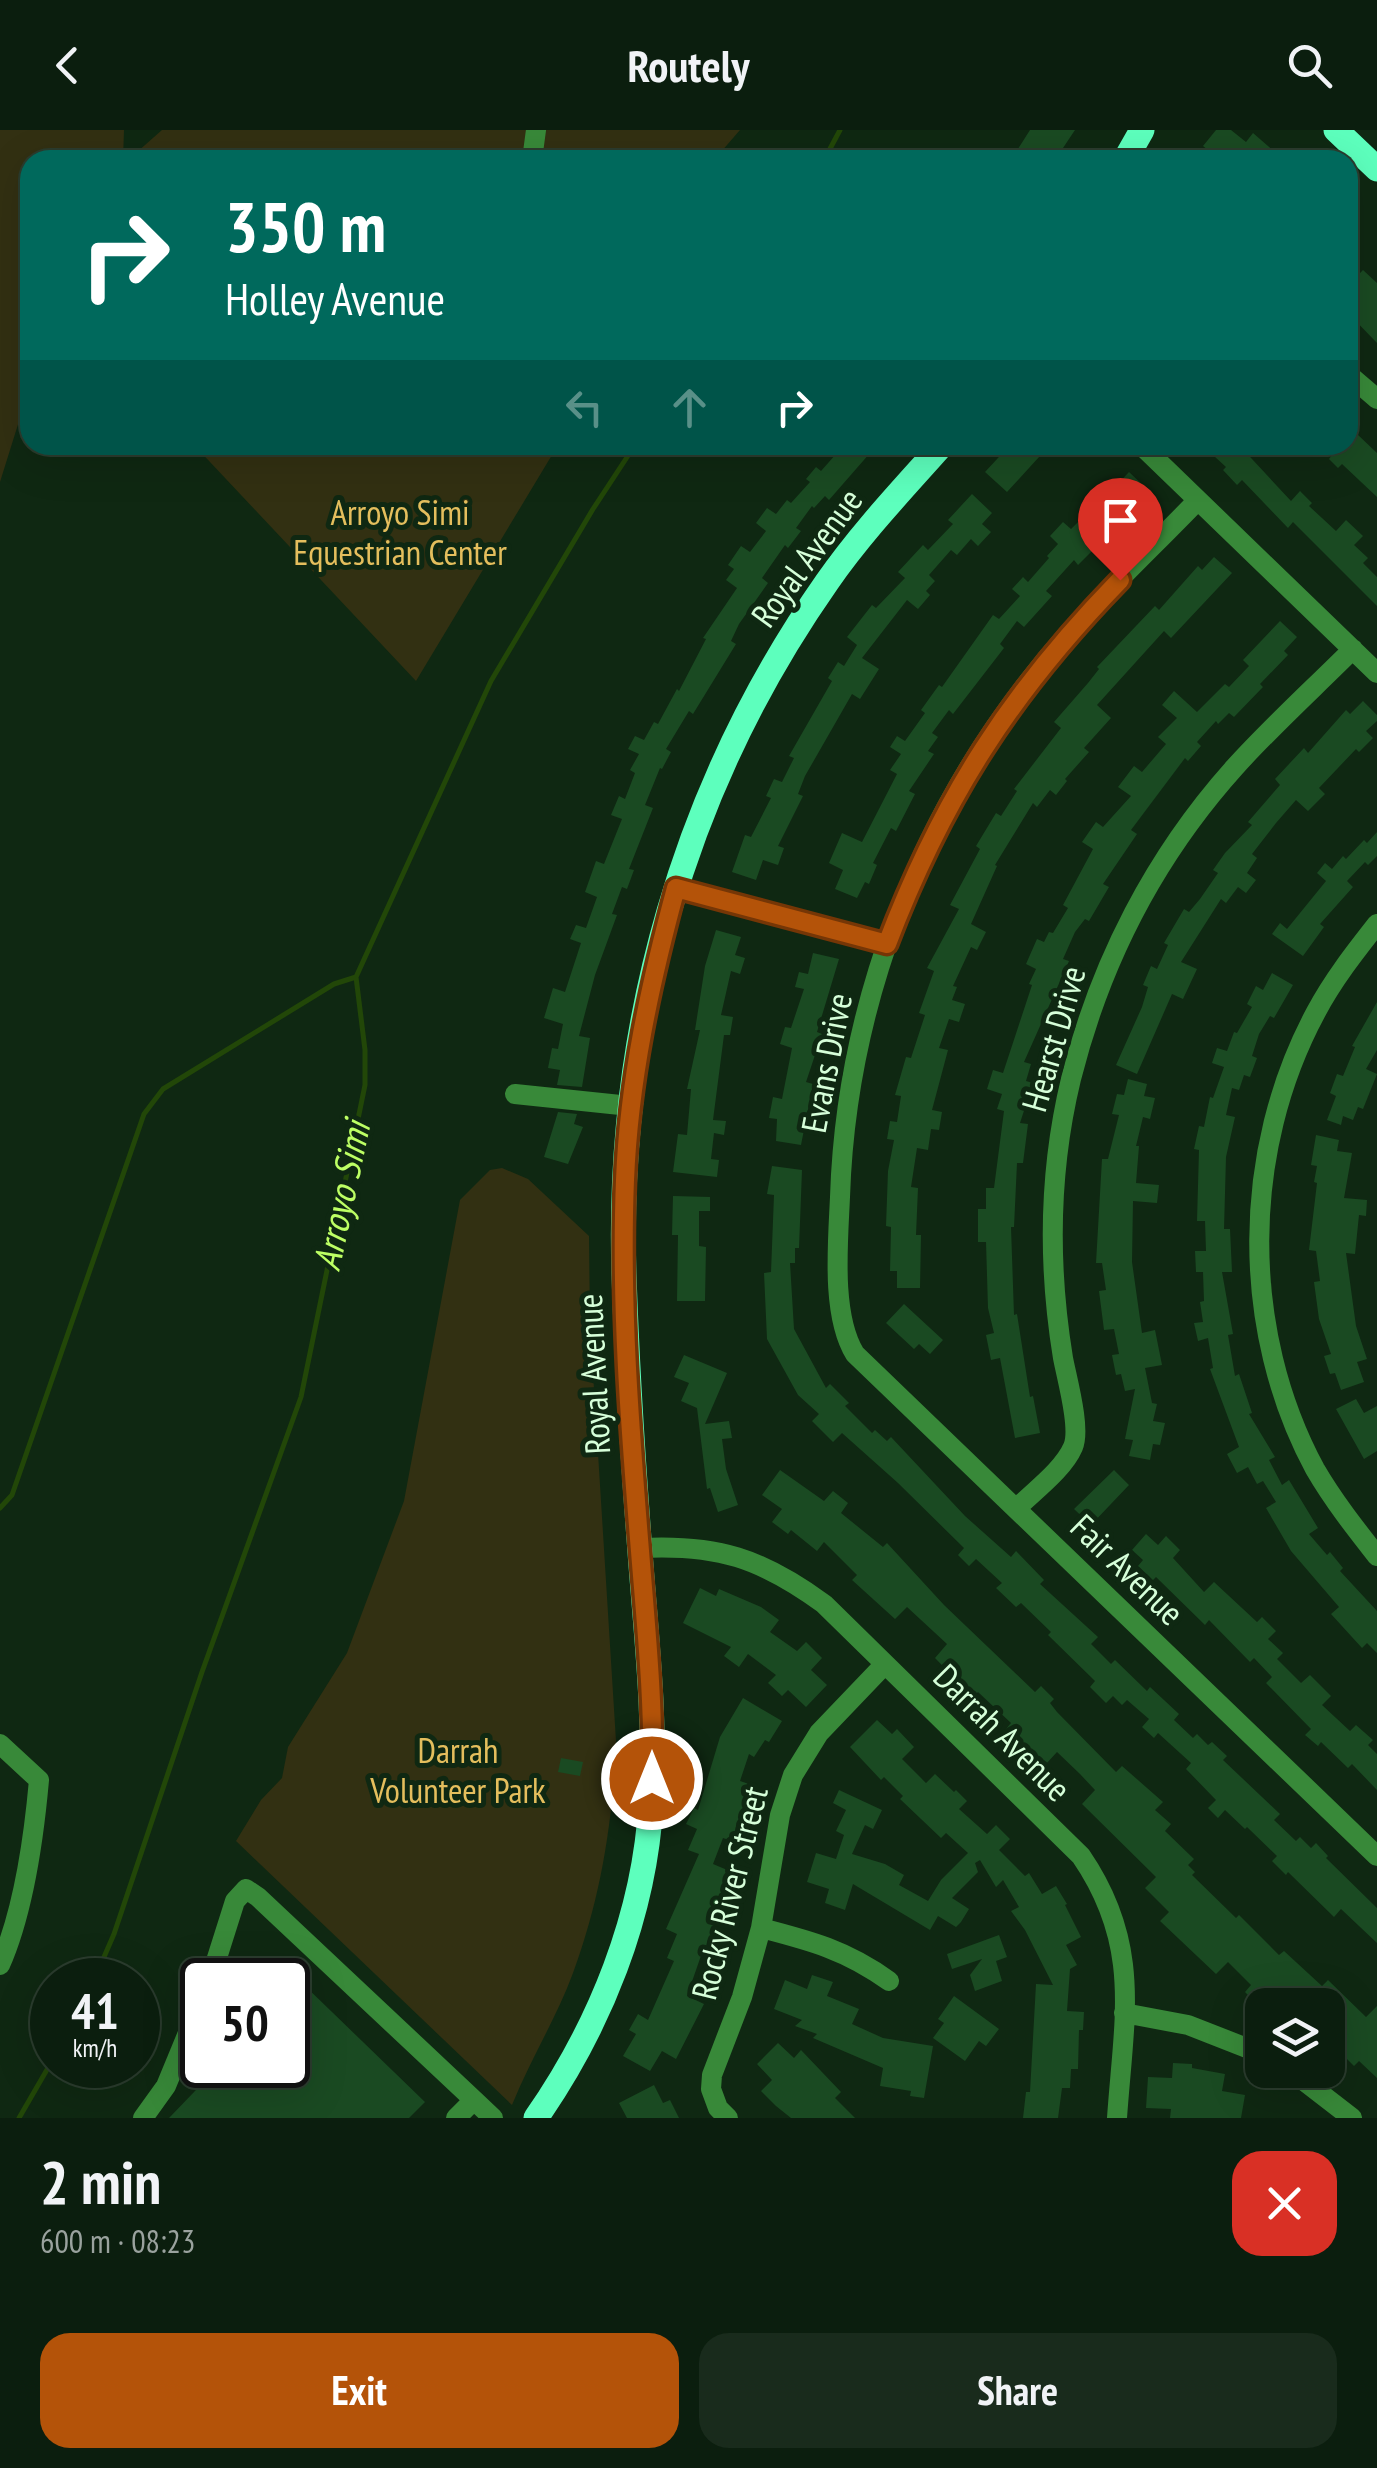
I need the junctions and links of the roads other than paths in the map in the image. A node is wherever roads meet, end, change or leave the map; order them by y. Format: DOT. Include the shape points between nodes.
graph roads {
  1 [pos="1336,130"];
  2 [pos="1357,150"];
  3 [pos="1358,151"];
  4 [pos="1377,169"];
  5 [pos="1358,383"];
  6 [pos="1377,399"];
  7 [pos="933,455"];
  8 [pos="1151,455"];
  9 [pos="1198,500"];
  10 [pos="1353,649"];
  11 [pos="1377,672"];
  12 [pos="676,888"];
  13 [pos="1377,924"];
  14 [pos="887,944"];
  15 [pos="514,1094"];
  16 [pos="630,1106"];
  17 [pos="842,1324"];
  18 [pos="1017,1508"];
  19 [pos="640,1548"];
  20 [pos="1377,1556"];
  21 [pos="886,1664"];
  22 [pos="0,1744"];
  23 [pos="1377,1856"];
  24 [pos="761,1928"];
  25 [pos="217,1958"];
  26 [pos="0,1964"];
  27 [pos="889,1982"];
  28 [pos="1124,2013"];
  29 [pos="1245,2047"];
  30 [pos="180,2052"];
  31 [pos="1313,2088"];
  32 [pos="474,2100"];
  33 [pos="723,2113"];
  34 [pos="143,2118"];
  35 [pos="456,2118"];
  36 [pos="493,2118"];
  37 [pos="536,2118"];
  38 [pos="1116,2118"];
  39 [pos="1352,2118"];
  1 -- 2 [label="main road"];
  3 -- 4 [label="main road"];
  5 -- 6 [label="street"];
  7 -- 12 [label="main road, Royal Avenue" via="868,527 786,645 725,756"];
  8 -- 9 [label="street"];
  9 -- 10 [label="street"];
  9 -- 14 [label="street, Evans Drive" via="1068,633 1001,719 938,825"];
  10 -- 11 [label="street"];
  10 -- 18 [label="street, Hearst Drive" via="1190,822 1141,897 1101,983 1070,1083 1054,1190 1055,1295 1076,1434 1067,1457"];
  12 -- 14 [label="street"];
  12 -- 16 [label="main road, Royal Avenue"];
  13 -- 20 [label="street" via="1316,1012 1290,1069 1269,1144 1259,1252 1274,1364 1292,1417 1315,1468"];
  14 -- 17 [label="street, Evans Drive" via="850,1094 838,1247"];
  15 -- 16 [label="street"];
  16 -- 19 [label="main road, Royal Avenue" via="624,1272"];
  17 -- 18 [label="street, Fair Avenue" via="855,1354"];
  18 -- 23 [label="street, Fair Avenue"];
  19 -- 21 [label="street, Darrah Avenue" via="672,1546 766,1566 824,1604"];
  19 -- 37 [label="main road, Royal Avenue" via="652,1752 636,1900 601,2002"];
  21 -- 24 [label="street, Rocky River Street" via="818,1734 793,1775"];
  21 -- 28 [label="street, Darrah Avenue" via="1081,1856 1114,1916 1124,1955"];
  22 -- 26 [label="street" via="40,1780 13,1936"];
  24 -- 27 [label="street" via="831,1946"];
  24 -- 33 [label="street, Rocky River Street" via="712,2075 711,2090"];
  25 -- 32 [label="street" via="234,1901 246,1889"];
  28 -- 29 [label="street" via="1188,2025"];
  28 -- 38 [label="street, Darrah Avenue"];
  30 -- 34 [label="street"];
  31 -- 39 [label="street"];
  32 -- 35 [label="street"];
  32 -- 36 [label="street"];
}
